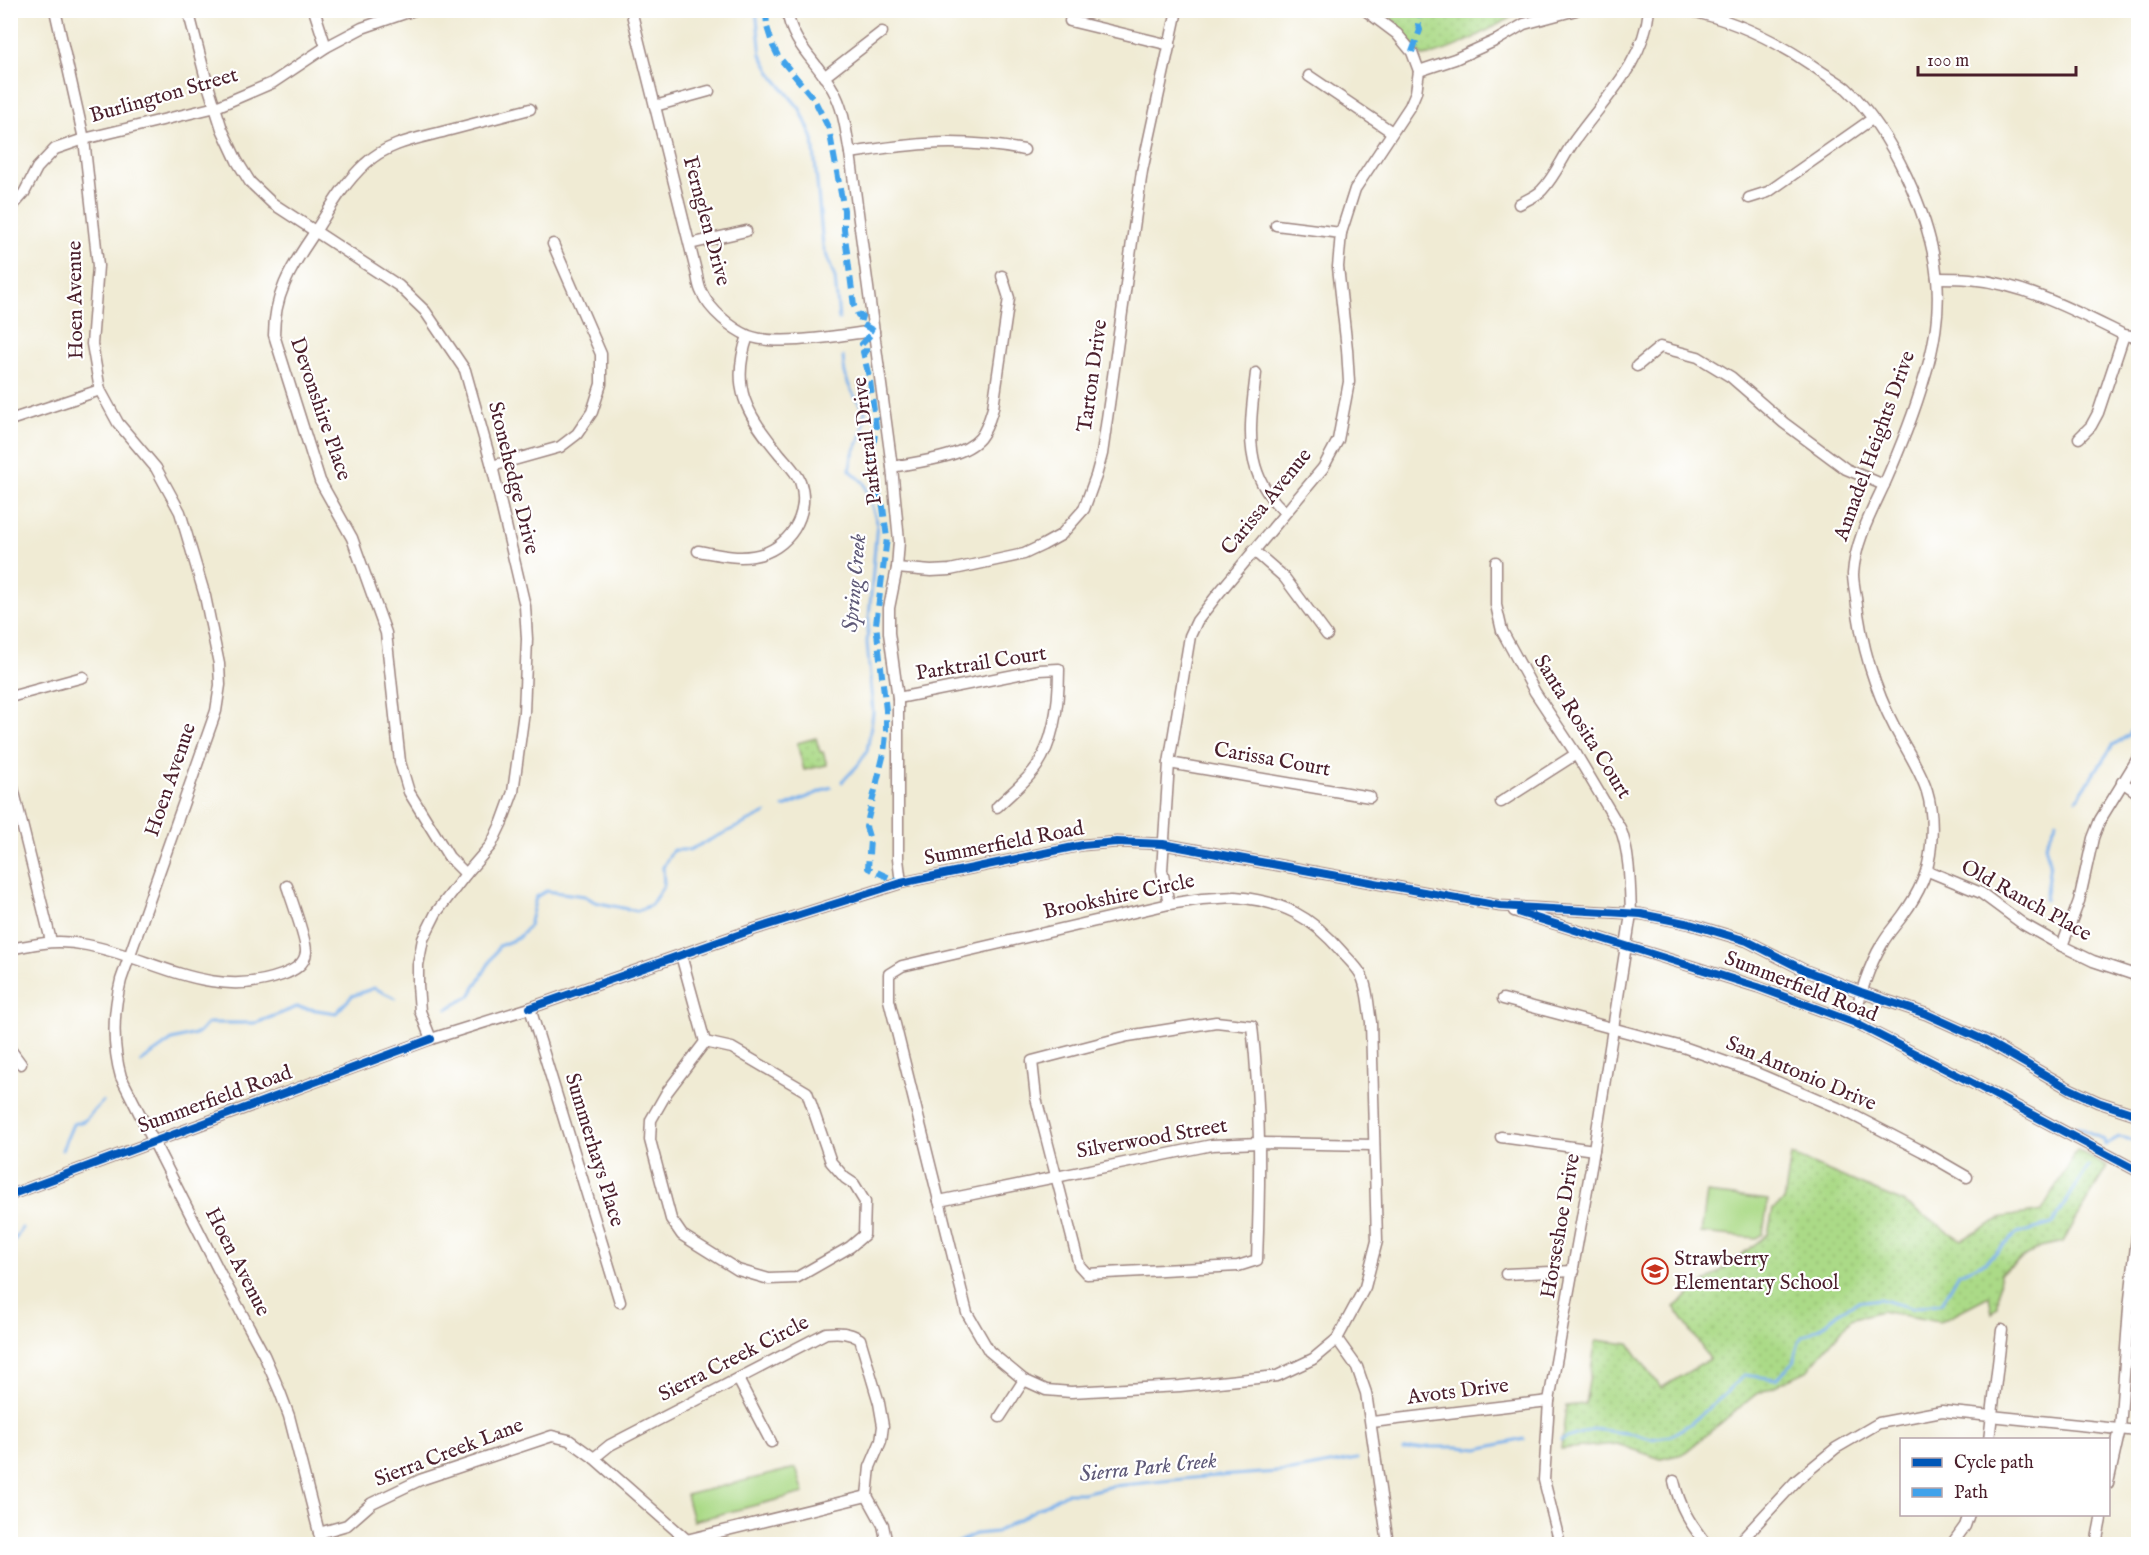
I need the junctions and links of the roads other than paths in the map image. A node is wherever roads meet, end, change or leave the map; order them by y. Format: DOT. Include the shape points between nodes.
graph roads {
  1 [pos="55,10"];
  2 [pos="188,10"];
  3 [pos="314,10"];
  4 [pos="414,10"];
  5 [pos="632,10"];
  6 [pos="787,10"];
  7 [pos="1177,10"];
  8 [pos="1365,10"];
  9 [pos="1576,10"];
  10 [pos="1649,10"];
  11 [pos="1687,10"];
  12 [pos="1070,21"];
  13 [pos="882,32"];
  14 [pos="1170,45"];
  15 [pos="326,47"];
  16 [pos="1419,71"];
  17 [pos="1309,76"];
  18 [pos="824,77"];
  19 [pos="709,91"];
  20 [pos="656,106"];
  21 [pos="216,107"];
  22 [pos="530,109"];
  23 [pos="1872,119"];
  24 [pos="1392,132"];
  25 [pos="84,139"];
  26 [pos="1024,150"];
  27 [pos="850,153"];
  28 [pos="1749,198"];
  29 [pos="1519,204"];
  30 [pos="10,209"];
  31 [pos="1276,225"];
  32 [pos="746,231"];
  33 [pos="315,232"];
  34 [pos="1341,234"];
  35 [pos="553,244"];
  36 [pos="690,244"];
  37 [pos="1002,276"];
  38 [pos="1937,278"];
  39 [pos="874,331"];
  40 [pos="2124,335"];
  41 [pos="748,336"];
  42 [pos="2139,337"];
  43 [pos="1637,366"];
  44 [pos="1256,373"];
  45 [pos="100,390"];
  46 [pos="10,420"];
  47 [pos="2079,438"];
  48 [pos="492,466"];
  49 [pos="892,467"];
  50 [pos="1884,484"];
  51 [pos="1284,512"];
  52 [pos="1253,550"];
  53 [pos="698,551"];
  54 [pos="1496,562"];
  55 [pos="897,568"];
  56 [pos="1327,634"];
  57 [pos="83,677"];
  58 [pos="10,697"];
  59 [pos="898,698"];
  60 [pos="1576,754"];
  61 [pos="2139,758"];
  62 [pos="1169,763"];
  63 [pos="10,776"];
  64 [pos="2122,782"];
  65 [pos="2139,793"];
  66 [pos="1370,797"];
  67 [pos="1501,802"];
  68 [pos="998,807"];
  69 [pos="1163,844"];
  70 [pos="1928,871"];
  71 [pos="466,874"];
  72 [pos="901,883"];
  73 [pos="287,886"];
  74 [pos="1169,904"];
  75 [pos="1500,906"];
  76 [pos="1631,914"];
  77 [pos="51,940"];
  78 [pos="1626,946"];
  79 [pos="2062,946"];
  80 [pos="10,949"];
  81 [pos="681,955"];
  82 [pos="129,956"];
  83 [pos="2139,976"];
  84 [pos="1861,992"];
  85 [pos="1503,999"];
  86 [pos="530,1008"];
  87 [pos="1853,1022"];
  88 [pos="1612,1029"];
  89 [pos="431,1039"];
  90 [pos="705,1042"];
  91 [pos="10,1049"];
  92 [pos="21,1064"];
  93 [pos="2139,1115"];
  94 [pos="1501,1137"];
  95 [pos="153,1142"];
  96 [pos="1259,1143"];
  97 [pos="1374,1145"];
  98 [pos="1594,1150"];
  99 [pos="2139,1171"];
  100 [pos="1056,1176"];
  101 [pos="1967,1177"];
  102 [pos="10,1195"];
  103 [pos="939,1201"];
  104 [pos="2139,1228"];
  105 [pos="1574,1271"];
  106 [pos="1506,1274"];
  107 [pos="620,1302"];
  108 [pos="2134,1308"];
  109 [pos="2002,1330"];
  110 [pos="1337,1340"];
  111 [pos="738,1379"];
  112 [pos="1024,1380"];
  113 [pos="1549,1401"];
  114 [pos="1993,1416"];
  115 [pos="1000,1417"];
  116 [pos="1372,1422"];
  117 [pos="2120,1429"];
  118 [pos="2139,1431"];
  119 [pos="1989,1438"];
  120 [pos="771,1442"];
  121 [pos="594,1458"];
  122 [pos="2110,1478"];
  123 [pos="1674,1481"];
  124 [pos="867,1496"];
  125 [pos="1970,1516"];
  126 [pos="2102,1516"];
  127 [pos="321,1539"];
  128 [pos="687,1542"];
  129 [pos="670,1545"];
  130 [pos="886,1545"];
  131 [pos="1388,1545"];
  132 [pos="1560,1545"];
  133 [pos="1706,1545"];
  134 [pos="1738,1545"];
  135 [pos="1952,1545"];
  136 [pos="2096,1545"];
  1 -- 25 [label="street, Hoen Avenue"];
  2 -- 21 [label="street, Stonehedge Drive"];
  3 -- 15 [label="street"];
  4 -- 15 [label="street, Burlington Street" via="362,28"];
  5 -- 20 [label="street, Fernglen Drive"];
  6 -- 18 [label="street, Parktrail Drive" via="792,32"];
  7 -- 14 [label="street, Tarton Drive"];
  8 -- 16 [label="street" via="1397,34 1412,52"];
  9 -- 16 [label="street" via="1524,24 1455,59"];
  10 -- 29 [label="street" via="1648,25 1628,71 1573,141 1541,192"];
  11 -- 23 [label="street, Annadel Heights Drive" via="1709,15 1786,47 1845,88"];
  12 -- 14 [label="street"];
  13 -- 18 [label="street"];
  14 -- 55 [label="street, Tarton Drive" via="1142,171 1102,454 1084,509 1061,535 1024,554 950,570"];
  15 -- 21 [label="street, Burlington Street" via="273,83"];
  16 -- 24 [label="street, Carissa Avenue" via="1410,106"];
  17 -- 24 [label="street"];
  18 -- 27 [label="street, Parktrail Drive" via="842,108"];
  19 -- 20 [label="street"];
  20 -- 36 [label="street, Fernglen Drive"];
  21 -- 25 [label="street, Burlington Street"];
  21 -- 33 [label="street, Stonehedge Drive" via="222,129 250,182 272,203"];
  22 -- 33 [label="street, Devonshire Place" via="393,146 378,154 349,180"];
  23 -- 28 [label="street" via="1768,192"];
  23 -- 38 [label="street, Annadel Heights Drive" via="1910,182 1926,227"];
  24 -- 34 [label="street, Carissa Avenue" via="1355,189"];
  25 -- 30 [label="street, Burlington Street" via="55,149"];
  25 -- 45 [label="street, Hoen Avenue" via="98,266 92,344"];
  26 -- 27 [label="street" via="941,142"];
  27 -- 39 [label="street, Parktrail Drive"];
  31 -- 34 [label="street"];
  32 -- 36 [label="street"];
  33 -- 48 [label="street, Stonehedge Drive" via="399,286 425,311 465,370"];
  33 -- 71 [label="street, Devonshire Place" via="281,289 274,314 274,335 320,482 352,538 386,633 400,762 409,792 449,857"];
  34 -- 51 [label="street, Carissa Avenue" via="1338,267 1349,382 1342,423 1323,468"];
  35 -- 48 [label="street" via="601,354 601,384 592,412 577,434 560,447"];
  36 -- 41 [label="street, Fernglen Drive" via="702,293 715,311"];
  37 -- 49 [label="street" via="1009,298 988,424 968,448"];
  38 -- 40 [label="street" via="1971,279 2038,295"];
  38 -- 50 [label="street, Annadel Heights Drive" via="1937,318 1925,378"];
  39 -- 41 [label="street, Fernglen Drive" via="774,340"];
  39 -- 49 [label="street, Parktrail Drive"];
  40 -- 42 [label="street"];
  40 -- 47 [label="street" via="2098,413"];
  41 -- 53 [label="street" via="740,362 746,406 759,430 799,478 804,507 799,524 788,538 755,556"];
  43 -- 50 [label="street" via="1660,346 1698,357 1731,377 1846,469"];
  44 -- 51 [label="street" via="1251,451 1263,488"];
  45 -- 46 [label="street"];
  45 -- 82 [label="street, Hoen Avenue" via="118,423 156,468 180,512 205,596 219,664 216,711"];
  48 -- 71 [label="street, Stonehedge Drive" via="525,606 524,712 513,792 491,845"];
  49 -- 55 [label="street, Parktrail Drive" via="899,541"];
  50 -- 70 [label="street, Annadel Heights Drive" via="1860,540 1853,575 1862,636 1874,680 1930,797 1932,842"];
  51 -- 52 [label="street, Carissa Avenue"];
  52 -- 56 [label="street" via="1284,577"];
  52 -- 62 [label="street, Carissa Avenue" via="1197,621 1190,636"];
  54 -- 60 [label="street, Santa Rosita Court" via="1496,605 1502,630 1535,692"];
  55 -- 59 [label="street, Parktrail Drive" via="889,608 889,633"];
  57 -- 58 [label="street"];
  59 -- 68 [label="street, Parktrail Court" via="1059,669 1059,691 1045,752 1036,768"];
  59 -- 72 [label="street, Parktrail Drive"];
  60 -- 67 [label="street"];
  60 -- 76 [label="street, Santa Rosita Court" via="1625,839"];
  61 -- 64 [label="street"];
  62 -- 66 [label="street, Carissa Court"];
  62 -- 69 [label="street, Carissa Avenue"];
  63 -- 77 [label="street"];
  64 -- 65 [label="street"];
  64 -- 79 [label="street" via="2093,838 2079,901"];
  69 -- 72 [label="street, Summerfield Road" via="1083,845"];
  69 -- 74 [label="street, Carissa Avenue" via="1162,870"];
  69 -- 75 [label="street, Summerfield Road"];
  70 -- 79 [label="street, Old Ranch Place" via="1981,893"];
  70 -- 84 [label="street, Annadel Heights Drive" via="1882,944"];
  71 -- 89 [label="street, Stonehedge Drive" via="436,913 423,939 418,965 420,1011"];
  72 -- 81 [label="street, Summerfield Road"];
  73 -- 82 [label="street" via="306,950 303,963 291,972 257,983 227,983 167,971"];
  74 -- 97 [label="street, Brookshire Circle" via="1234,897 1261,900 1286,907 1328,935 1360,973 1366,992 1371,1022"];
  74 -- 103 [label="street, Brookshire Circle" via="902,966 889,974 889,1000"];
  75 -- 76 [label="street, Summerfield Road"];
  75 -- 78 [label="street, Summerfield Road"];
  76 -- 78 [label="street, Horseshoe Drive"];
  76 -- 84 [label="street, Summerfield Road" via="1690,924 1747,941 1804,970"];
  77 -- 80 [label="street"];
  77 -- 82 [label="street"];
  78 -- 87 [label="street, Summerfield Road" via="1758,987"];
  78 -- 88 [label="street, Horseshoe Drive"];
  79 -- 83 [label="street, Old Ranch Place"];
  81 -- 86 [label="street, Summerfield Road"];
  81 -- 90 [label="street"];
  82 -- 95 [label="street, Hoen Avenue" via="115,1002 117,1063"];
  84 -- 87 [label="street, Annadel Heights Drive"];
  84 -- 93 [label="street, Summerfield Road" via="1947,1023 2070,1089"];
  85 -- 88 [label="street, San Antonio Drive"];
  86 -- 89 [label="street, Summerfield Road"];
  86 -- 107 [label="street, Summerhays Place"];
  87 -- 99 [label="street, Summerfield Road"];
  88 -- 98 [label="street, Horseshoe Drive"];
  88 -- 101 [label="street, San Antonio Drive" via="1686,1048 1754,1072 1843,1110"];
  89 -- 95 [label="street, Summerfield Road"];
  90 -- 90 [label="street" via="732,1048 807,1092 831,1162 854,1184 865,1202 864,1235 796,1278 770,1279 738,1270 682,1235 671,1219 650,1140 651,1120"];
  91 -- 92 [label="street"];
  94 -- 98 [label="street"];
  95 -- 102 [label="street, Summerfield Road"];
  95 -- 127 [label="street, Hoen Avenue" via="276,1383 289,1416"];
  96 -- 97 [label="street, Silverwood Street"];
  96 -- 100 [label="street, Silverwood Street" via="1212,1145"];
  96 -- 100 [label="street" via="1257,1260 1238,1266 1087,1274 1078,1265"];
  96 -- 100 [label="street" via="1252,1026 1216,1022 1128,1036 1032,1062 1036,1098"];
  97 -- 110 [label="street, Brookshire Circle" via="1377,1240 1365,1287"];
  98 -- 105 [label="street, Horseshoe Drive"];
  100 -- 103 [label="street, Silverwood Street"];
  103 -- 112 [label="street, Brookshire Circle" via="967,1313 989,1351"];
  104 -- 108 [label="street"];
  105 -- 106 [label="street"];
  105 -- 113 [label="street, Horseshoe Drive"];
  108 -- 117 [label="street"];
  109 -- 114 [label="street"];
  110 -- 112 [label="street, Brookshire Circle" via="1314,1359 1277,1376 1071,1392 1046,1390"];
  110 -- 116 [label="street" via="1357,1367"];
  111 -- 120 [label="street"];
  111 -- 121 [label="street, Sierra Creek Circle" via="610,1445"];
  111 -- 124 [label="street, Sierra Creek Circle" via="826,1333 841,1332 860,1340 883,1426 870,1467"];
  112 -- 115 [label="street"];
  113 -- 116 [label="street, Avots Drive"];
  113 -- 132 [label="street, Horseshoe Drive" via="1544,1480"];
  114 -- 117 [label="street"];
  114 -- 119 [label="street"];
  114 -- 134 [label="street" via="1942,1410 1879,1423 1836,1448 1797,1480"];
  116 -- 131 [label="street"];
  117 -- 118 [label="street"];
  117 -- 122 [label="street"];
  121 -- 127 [label="street, Sierra Creek Lane" via="569,1440 552,1436 420,1480 372,1503 347,1525"];
  121 -- 128 [label="street"];
  123 -- 133 [label="street" via="1687,1519"];
  124 -- 128 [label="street"];
  124 -- 130 [label="street" via="883,1525"];
  125 -- 135 [label="street"];
  126 -- 136 [label="street"];
  128 -- 129 [label="street"];
}
